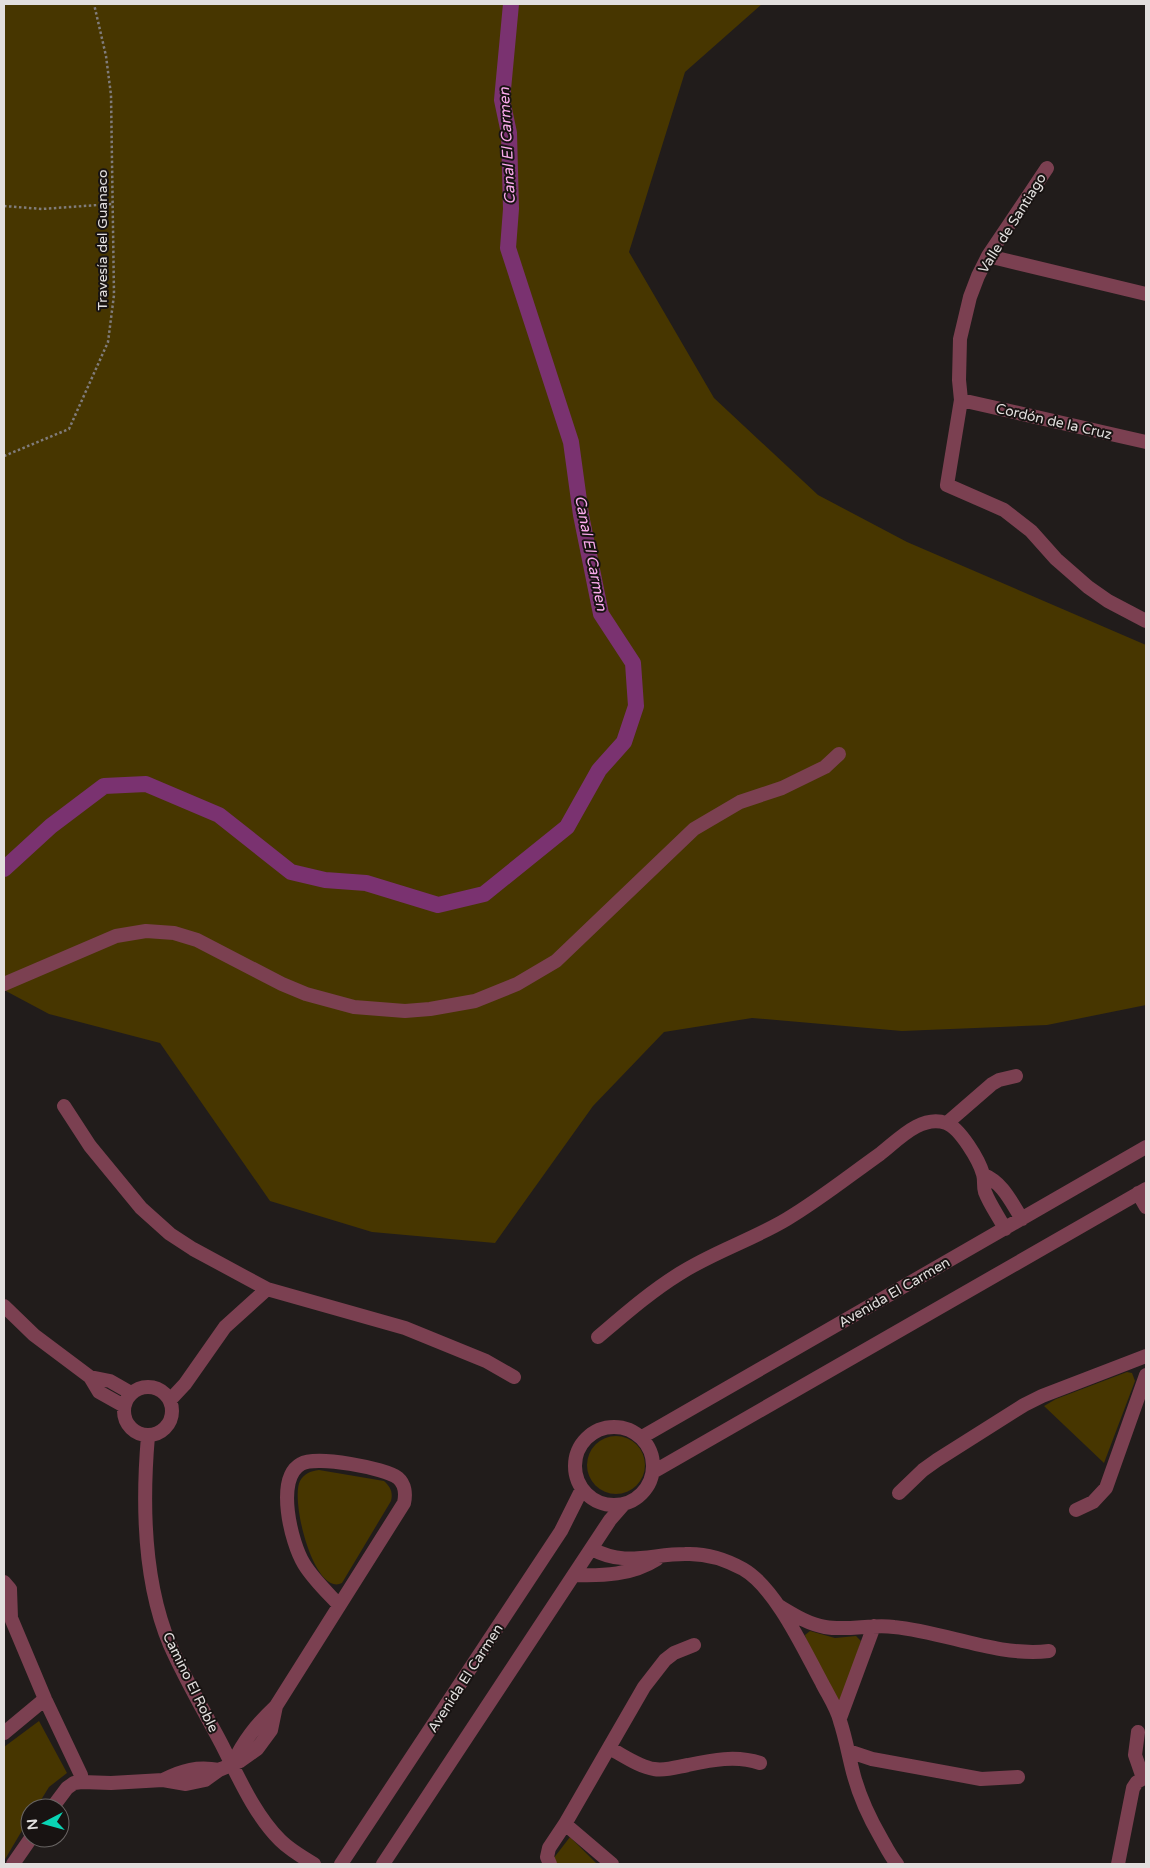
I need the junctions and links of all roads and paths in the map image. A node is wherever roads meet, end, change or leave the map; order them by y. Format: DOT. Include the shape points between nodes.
graph roads {
  1 [pos="94,4"];
  2 [pos="1047,168"];
  3 [pos="112,204"];
  4 [pos="4,206"];
  5 [pos="988,256"];
  6 [pos="1146,294"];
  7 [pos="961,400"];
  8 [pos="1146,442"];
  9 [pos="4,456"];
  10 [pos="1146,621"];
  11 [pos="839,754"];
  12 [pos="4,984"];
  13 [pos="1016,1076"];
  14 [pos="64,1106"];
  15 [pos="947,1123"];
  16 [pos="1146,1147"];
  17 [pos="984,1175"];
  18 [pos="1142,1191"];
  19 [pos="1146,1207"];
  20 [pos="1022,1219"];
  21 [pos="1005,1229"];
  22 [pos="267,1289"];
  23 [pos="4,1306"];
  24 [pos="598,1337"];
  25 [pos="1146,1356"];
  26 [pos="1146,1375"];
  27 [pos="514,1377"];
  28 [pos="90,1378"];
  29 [pos="131,1393"];
  30 [pos="170,1400"];
  31 [pos="124,1406"];
  32 [pos="148,1436"];
  33 [pos="642,1437"];
  34 [pos="653,1472"];
  35 [pos="582,1488"];
  36 [pos="899,1493"];
  37 [pos="624,1504"];
  38 [pos="1076,1510"];
  39 [pos="592,1549"];
  40 [pos="659,1557"];
  41 [pos="574,1576"];
  42 [pos="4,1582"];
  43 [pos="777,1604"];
  44 [pos="339,1605"];
  45 [pos="8,1613"];
  46 [pos="874,1626"];
  47 [pos="694,1645"];
  48 [pos="1050,1651"];
  49 [pos="45,1699"];
  50 [pos="840,1718"];
  51 [pos="4,1732"];
  52 [pos="1138,1732"];
  53 [pos="609,1748"];
  54 [pos="848,1751"];
  55 [pos="760,1763"];
  56 [pos="226,1767"];
  57 [pos="1144,1777"];
  58 [pos="1018,1778"];
  59 [pos="82,1782"];
  60 [pos="60,1798"];
  61 [pos="566,1824"];
  62 [pos="24,1848"];
  63 [pos="13,1864"];
  64 [pos="314,1864"];
  65 [pos="341,1864"];
  66 [pos="383,1864"];
  67 [pos="550,1864"];
  68 [pos="612,1864"];
  69 [pos="897,1864"];
  70 [pos="1118,1864"];
  1 -- 3 [label="path, Travesía del Guanaco" via="112,95"];
  2 -- 5 [label="street, Valle de Santiago"];
  3 -- 4 [label="path" via="42,209"];
  3 -- 9 [label="path, Travesía del Guanaco" via="114,295 108,342 69,429"];
  5 -- 6 [label="street"];
  5 -- 7 [label="street, Valle de Santiago" via="964,320 959,359"];
  7 -- 8 [label="street, Cordón de la Cruz"];
  7 -- 10 [label="street, Valle de Santiago" via="946,485 1004,510 1031,531 1088,587"];
  11 -- 12 [label="street" via="825,767 782,788 740,802 694,829 556,961 517,984 474,1000 405,1011 330,1002 290,987 197,940 174,933 146,931 116,936"];
  13 -- 15 [label="street" via="992,1084"];
  14 -- 22 [label="street" via="90,1146 155,1221 193,1249"];
  15 -- 17 [label="street" via="970,1148"];
  15 -- 24 [label="street" via="935,1121 912,1129 808,1206 679,1274"];
  16 -- 20 [label="street, Avenida El Carmen"];
  17 -- 20 [label="street" via="999,1185"];
  17 -- 21 [label="street" via="986,1195"];
  18 -- 19 [label="street"];
  18 -- 34 [label="street"];
  20 -- 21 [label="street, Avenida El Carmen"];
  21 -- 33 [label="street, Avenida El Carmen"];
  22 -- 27 [label="street" via="405,1328 486,1361"];
  22 -- 30 [label="street" via="225,1327"];
  23 -- 28 [label="street" via="34,1335"];
  25 -- 36 [label="street" via="1024,1405 937,1460"];
  26 -- 38 [label="street" via="1106,1488 1093,1502"];
  28 -- 29 [label="street" via="110,1381"];
  28 -- 31 [label="street" via="99,1392"];
  29 -- 30 [label="street" via="152,1387"];
  29 -- 31 [label="street"];
  30 -- 32 [label="street" via="171,1421 162,1432"];
  31 -- 32 [label="street" via="123,1414 129,1427"];
  32 -- 56 [label="street, Camino El Roble" via="147,1531 159,1613"];
  33 -- 34 [label="street" via="652,1453"];
  33 -- 35 [label="street" via="630,1429 616,1426 601,1428 589,1435 575,1461 576,1475"];
  34 -- 37 [label="street" via="641,1495"];
  35 -- 37 [label="street" via="598,1501 610,1505"];
  35 -- 65 [label="street, Avenida El Carmen" via="561,1531"];
  37 -- 39 [label="street"];
  39 -- 40 [label="street" via="618,1558"];
  39 -- 41 [label="street"];
  40 -- 41 [label="street" via="631,1571"];
  40 -- 43 [label="street" via="696,1554 725,1560 755,1578"];
  41 -- 66 [label="street"];
  42 -- 45 [label="street" via="10,1589"];
  43 -- 46 [label="street" via="802,1619 826,1627"];
  43 -- 50 [label="street"];
  44 -- 44 [label="street" via="401,1508 405,1492 400,1481 389,1474 335,1462 308,1461 293,1470 288,1482 287,1500 294,1538 304,1564"];
  44 -- 56 [label="street" via="276,1706 274,1722 264,1740 248,1756"];
  45 -- 49 [label="street"];
  46 -- 48 [label="street" via="902,1628 1007,1650"];
  46 -- 50 [label="street"];
  47 -- 53 [label="street" via="674,1654 657,1668"];
  49 -- 51 [label="street"];
  49 -- 59 [label="street"];
  50 -- 54 [label="street"];
  52 -- 57 [label="street" via="1135,1755"];
  53 -- 55 [label="street" via="654,1769 734,1758"];
  53 -- 61 [label="street"];
  54 -- 58 [label="street" via="872,1759 967,1777"];
  54 -- 69 [label="street" via="866,1810"];
  56 -- 59 [label="street" via="198,1768 163,1780"];
  56 -- 64 [label="street, Camino El Roble" via="270,1829"];
  57 -- 70 [label="street" via="1133,1788"];
  59 -- 60 [label="street" via="67,1788"];
  61 -- 67 [label="street" via="549,1848 547,1857"];
  61 -- 68 [label="street"];
  62 -- 63 [label="street"];
}
